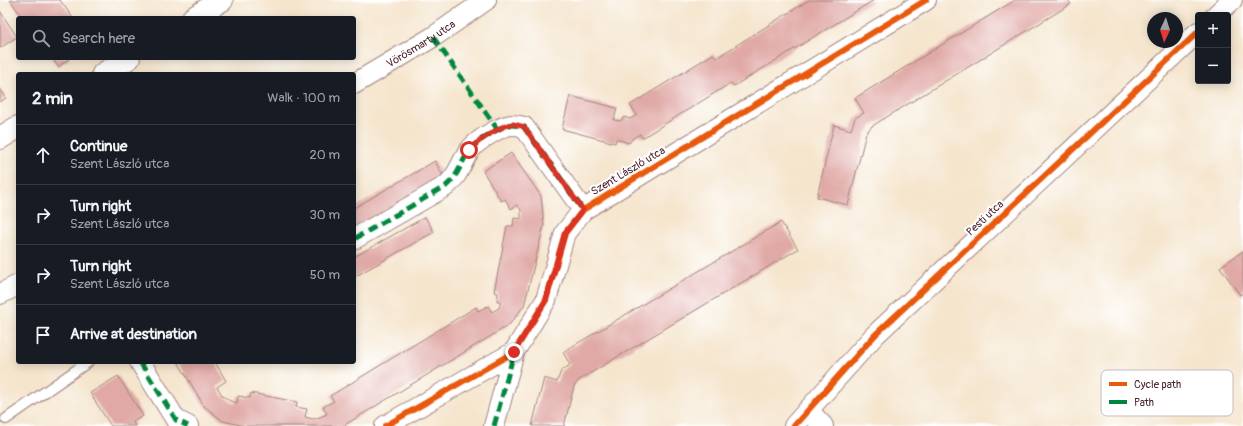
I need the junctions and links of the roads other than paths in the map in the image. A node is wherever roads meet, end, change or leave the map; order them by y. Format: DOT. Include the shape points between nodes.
graph roads {
  1 [pos="222,0"];
  2 [pos="486,0"];
  3 [pos="926,0"];
  4 [pos="1232,0"];
  5 [pos="1215,10"];
  6 [pos="196,16"];
  7 [pos="1195,35"];
  8 [pos="126,60"];
  9 [pos="106,72"];
  10 [pos="356,83"];
  11 [pos="16,128"];
  12 [pos="0,138"];
  13 [pos="583,210"];
  14 [pos="356,238"];
  15 [pos="16,286"];
  16 [pos="0,294"];
  17 [pos="514,352"];
  18 [pos="85,364"];
  19 [pos="141,364"];
  20 [pos="808,410"];
  21 [pos="6,419"];
  22 [pos="180,424"];
  23 [pos="385,426"];
  24 [pos="494,426"];
  25 [pos="794,426"];
  26 [pos="823,426"];
  1 -- 6 [label="street"];
  2 -- 10 [label="street, Vörösmarty utca" via="433,37"];
  3 -- 13 [label="street, Szent László utca"];
  4 -- 5 [label="street"];
  7 -- 20 [label="street, Pesti utca" via="875,335"];
  8 -- 9 [label="street"];
  11 -- 12 [label="street"];
  13 -- 14 [label="street" via="524,127 511,124 478,142 469,150 455,179 446,186"];
  13 -- 17 [label="street, Szent László utca" via="565,233 546,300"];
  15 -- 16 [label="street"];
  17 -- 23 [label="street, Szent László utca"];
  17 -- 24 [label="street, Szent László utca"];
  18 -- 21 [label="lane"];
  19 -- 22 [label="street"];
  20 -- 25 [label="street, Pesti utca"];
  20 -- 26 [label="street"];
}
